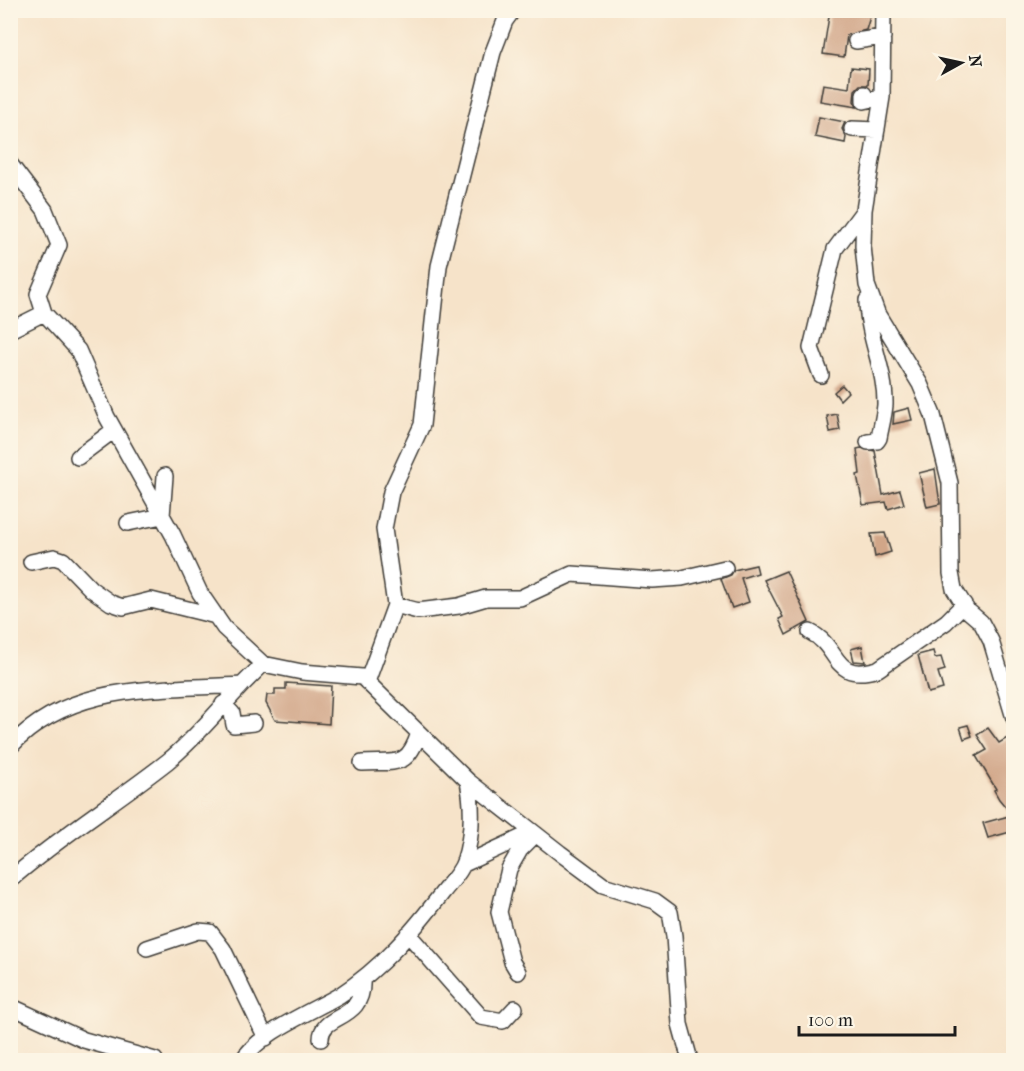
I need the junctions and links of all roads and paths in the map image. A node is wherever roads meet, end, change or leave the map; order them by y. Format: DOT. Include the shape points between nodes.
graph roads {
  1 [pos="513,10"];
  2 [pos="884,10"];
  3 [pos="883,37"];
  4 [pos="856,40"];
  5 [pos="864,93"];
  6 [pos="882,98"];
  7 [pos="852,129"];
  8 [pos="877,130"];
  9 [pos="10,164"];
  10 [pos="864,210"];
  11 [pos="867,285"];
  12 [pos="44,313"];
  13 [pos="14,328"];
  14 [pos="10,344"];
  15 [pos="821,375"];
  16 [pos="114,430"];
  17 [pos="868,442"];
  18 [pos="78,457"];
  19 [pos="165,476"];
  20 [pos="162,516"];
  21 [pos="128,523"];
  22 [pos="31,562"];
  23 [pos="725,568"];
  24 [pos="964,604"];
  25 [pos="395,605"];
  26 [pos="216,616"];
  27 [pos="810,632"];
  28 [pos="263,664"];
  29 [pos="367,682"];
  30 [pos="242,685"];
  31 [pos="223,704"];
  32 [pos="1014,718"];
  33 [pos="254,723"];
  34 [pos="419,733"];
  35 [pos="10,747"];
  36 [pos="362,763"];
  37 [pos="468,781"];
  38 [pos="535,833"];
  39 [pos="464,864"];
  40 [pos="10,880"];
  41 [pos="408,934"];
  42 [pos="147,948"];
  43 [pos="518,972"];
  44 [pos="363,979"];
  45 [pos="10,1006"];
  46 [pos="515,1008"];
  47 [pos="266,1038"];
  48 [pos="321,1039"];
  49 [pos="155,1060"];
  50 [pos="243,1060"];
  51 [pos="690,1060"];
  1 -- 25 [label="street" via="493,52 439,266 422,425 391,492 384,529"];
  2 -- 3 [label="street"];
  3 -- 4 [label="street"];
  3 -- 6 [label="street"];
  5 -- 6 [label="street" via="864,101"];
  6 -- 8 [label="street"];
  7 -- 8 [label="street"];
  8 -- 10 [label="street"];
  9 -- 12 [label="street" via="45,210 59,245 38,294"];
  10 -- 11 [label="street" via="862,246"];
  10 -- 15 [label="street" via="835,249 811,348"];
  11 -- 17 [label="street" via="867,320 885,405 879,438"];
  11 -- 24 [label="street" via="878,315 920,384 939,436 952,499 951,573 954,590"];
  12 -- 13 [label="street"];
  12 -- 16 [label="street" via="78,350"];
  13 -- 14 [label="street"];
  16 -- 18 [label="street"];
  16 -- 20 [label="street"];
  19 -- 20 [label="street"];
  20 -- 21 [label="street"];
  20 -- 26 [label="street" via="181,536 200,593"];
  22 -- 26 [label="street" via="54,557 63,560 91,589 123,607 151,600"];
  23 -- 25 [label="street" via="652,580 572,574 520,598 486,598 418,611"];
  24 -- 27 [label="street" via="946,622 878,669 856,674 846,670"];
  24 -- 32 [label="street" via="981,622 991,641"];
  25 -- 29 [label="street"];
  26 -- 28 [label="street"];
  28 -- 29 [label="street" via="362,677"];
  28 -- 30 [label="street"];
  29 -- 34 [label="street"];
  30 -- 31 [label="street"];
  30 -- 35 [label="street" via="124,691 89,698 55,712"];
  31 -- 33 [label="street" via="232,713 234,724"];
  31 -- 40 [label="street" via="169,760 65,834"];
  34 -- 36 [label="street" via="412,753 402,760"];
  34 -- 37 [label="street"];
  37 -- 38 [label="street"];
  37 -- 39 [label="street" via="474,809"];
  38 -- 39 [label="street"];
  38 -- 43 [label="street" via="509,869 499,912"];
  38 -- 51 [label="street" via="603,885 655,901 669,912 680,1024"];
  39 -- 41 [label="street"];
  41 -- 44 [label="street"];
  41 -- 46 [label="street" via="480,1017 503,1022"];
  42 -- 47 [label="street" via="210,932 223,949"];
  44 -- 47 [label="street"];
  44 -- 48 [label="street" via="363,994 355,1007 327,1024"];
  45 -- 49 [label="street" via="84,1040"];
  47 -- 50 [label="street" via="248,1051"];
}
